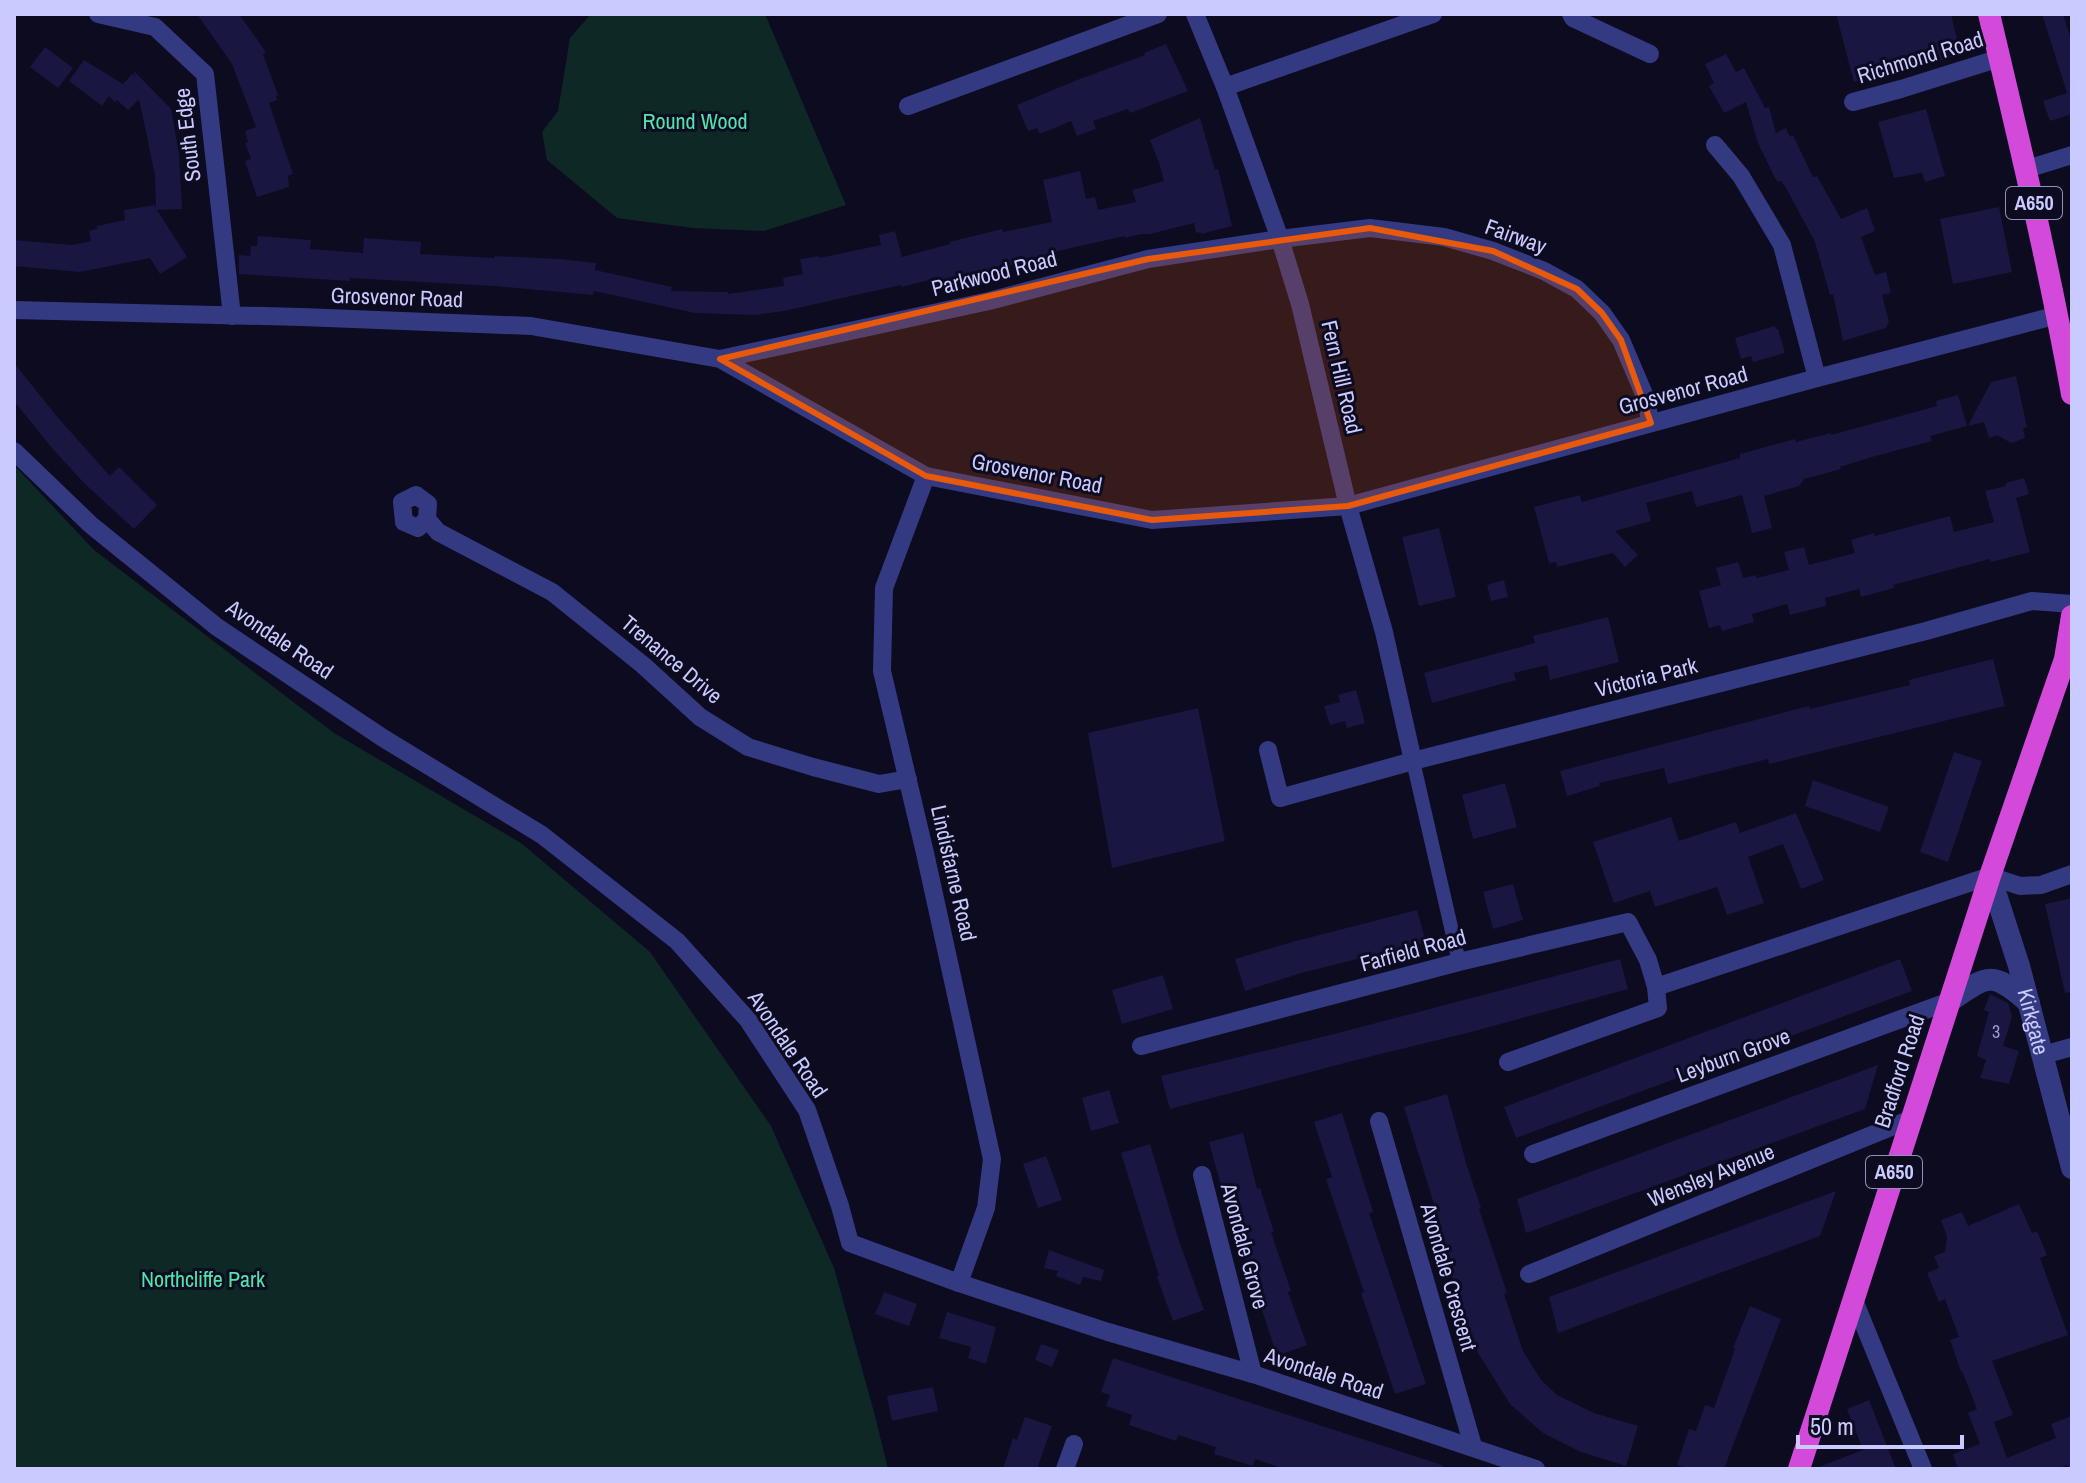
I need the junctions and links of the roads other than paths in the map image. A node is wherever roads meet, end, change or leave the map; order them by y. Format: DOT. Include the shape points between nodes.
graph roads {
  1 [pos="98,14"];
  2 [pos="1158,14"];
  3 [pos="1195,14"];
  4 [pos="1433,14"];
  5 [pos="1571,14"];
  6 [pos="1989,14"];
  7 [pos="1650,54"];
  8 [pos="2000,58"];
  9 [pos="1225,87"];
  10 [pos="1853,102"];
  11 [pos="908,106"];
  12 [pos="1715,145"];
  13 [pos="2072,155"];
  14 [pos="2027,169"];
  15 [pos="1280,239"];
  16 [pos="14,310"];
  17 [pos="2058,315"];
  18 [pos="232,316"];
  19 [pos="720,359"];
  20 [pos="1817,378"];
  21 [pos="2072,394"];
  22 [pos="1651,423"];
  23 [pos="14,451"];
  24 [pos="926,476"];
  25 [pos="1348,506"];
  26 [pos="427,519"];
  27 [pos="2072,604"];
  28 [pos="2072,616"];
  29 [pos="1268,750"];
  30 [pos="1413,761"];
  31 [pos="908,779"];
  32 [pos="2072,874"];
  33 [pos="1990,876"];
  34 [pos="1459,962"];
  35 [pos="1656,987"];
  36 [pos="1950,1001"];
  37 [pos="2029,1003"];
  38 [pos="1141,1046"];
  39 [pos="2072,1047"];
  40 [pos="2043,1055"];
  41 [pos="1508,1062"];
  42 [pos="1911,1119"];
  43 [pos="1379,1121"];
  44 [pos="1533,1154"];
  45 [pos="2071,1162"];
  46 [pos="1202,1175"];
  47 [pos="1529,1274"];
  48 [pos="959,1283"];
  49 [pos="1853,1298"];
  50 [pos="1253,1374"];
  51 [pos="1074,1444"];
  52 [pos="1473,1446"];
  53 [pos="1065,1469"];
  54 [pos="1536,1469"];
  55 [pos="1799,1469"];
  56 [pos="1923,1469"];
  1 -- 18 [label="street, South Edge" via="155,27 205,74"];
  2 -- 11 [label="street"];
  3 -- 9 [label="street, Fern Hill Road"];
  4 -- 9 [label="street"];
  5 -- 7 [label="street"];
  6 -- 8 [label="highway, A650"];
  8 -- 10 [label="street, Richmond Road"];
  8 -- 14 [label="highway, A650"];
  9 -- 15 [label="street, Fern Hill Road"];
  12 -- 20 [label="street" via="1741,176 1782,245"];
  13 -- 14 [label="street"];
  14 -- 17 [label="highway, A650"];
  15 -- 19 [label="street, Parkwood Road" via="1148,259 989,301"];
  15 -- 22 [label="street, Fairway" via="1385,229 1444,237 1544,271 1577,289 1602,313 1621,340"];
  15 -- 25 [label="street, Fern Hill Road"];
  16 -- 18 [label="street, Grosvenor Road"];
  17 -- 20 [label="street, Grosvenor Road"];
  17 -- 21 [label="highway, A650"];
  18 -- 19 [label="street, Grosvenor Road" via="531,326"];
  19 -- 24 [label="street, Grosvenor Road"];
  20 -- 22 [label="street, Grosvenor Road"];
  22 -- 25 [label="street, Grosvenor Road"];
  23 -- 48 [label="street, Avondale Road" via="91,525 217,627 383,738 542,835 677,941 748,1020 807,1110 850,1243"];
  24 -- 25 [label="street, Grosvenor Road" via="1152,520"];
  24 -- 31 [label="street, Lindisfarne Road" via="884,588 882,671"];
  25 -- 30 [label="street, Fern Hill Road"];
  26 -- 31 [label="street, Trenance Drive" via="438,532 552,592 700,717 748,747 879,784"];
  27 -- 30 [label="street, Victoria Park" via="2032,601"];
  28 -- 33 [label="highway, Bradford Road / A650" via="2065,659"];
  29 -- 30 [label="street, Victoria Park" via="1280,798"];
  30 -- 34 [label="street"];
  31 -- 48 [label="street, Lindisfarne Road" via="992,1159 986,1208"];
  32 -- 33 [label="street" via="2020,886"];
  33 -- 35 [label="street"];
  33 -- 36 [label="highway, Bradford Road / A650"];
  33 -- 37 [label="street, Kirkgate"];
  34 -- 35 [label="street, Farfield Road" via="1628,922"];
  34 -- 38 [label="street, Farfield Road"];
  35 -- 41 [label="street" via="1658,1008"];
  36 -- 37 [label="street" via="1992,979 2008,984"];
  36 -- 42 [label="highway, Bradford Road / A650"];
  36 -- 44 [label="street, Leyburn Grove"];
  37 -- 40 [label="street, Kirkgate"];
  39 -- 40 [label="street"];
  40 -- 45 [label="street, Kirkgate"];
  42 -- 47 [label="street, Wensley Avenue"];
  42 -- 49 [label="highway, Bradford Road / A650"];
  43 -- 52 [label="street, Avondale Crescent"];
  46 -- 50 [label="street, Avondale Grove"];
  48 -- 50 [label="street, Avondale Road"];
  49 -- 55 [label="highway, Bradford Road / A650"];
  49 -- 56 [label="street"];
  50 -- 52 [label="street, Avondale Road"];
  51 -- 53 [label="street"];
  52 -- 54 [label="street, Avondale Road"];
}
